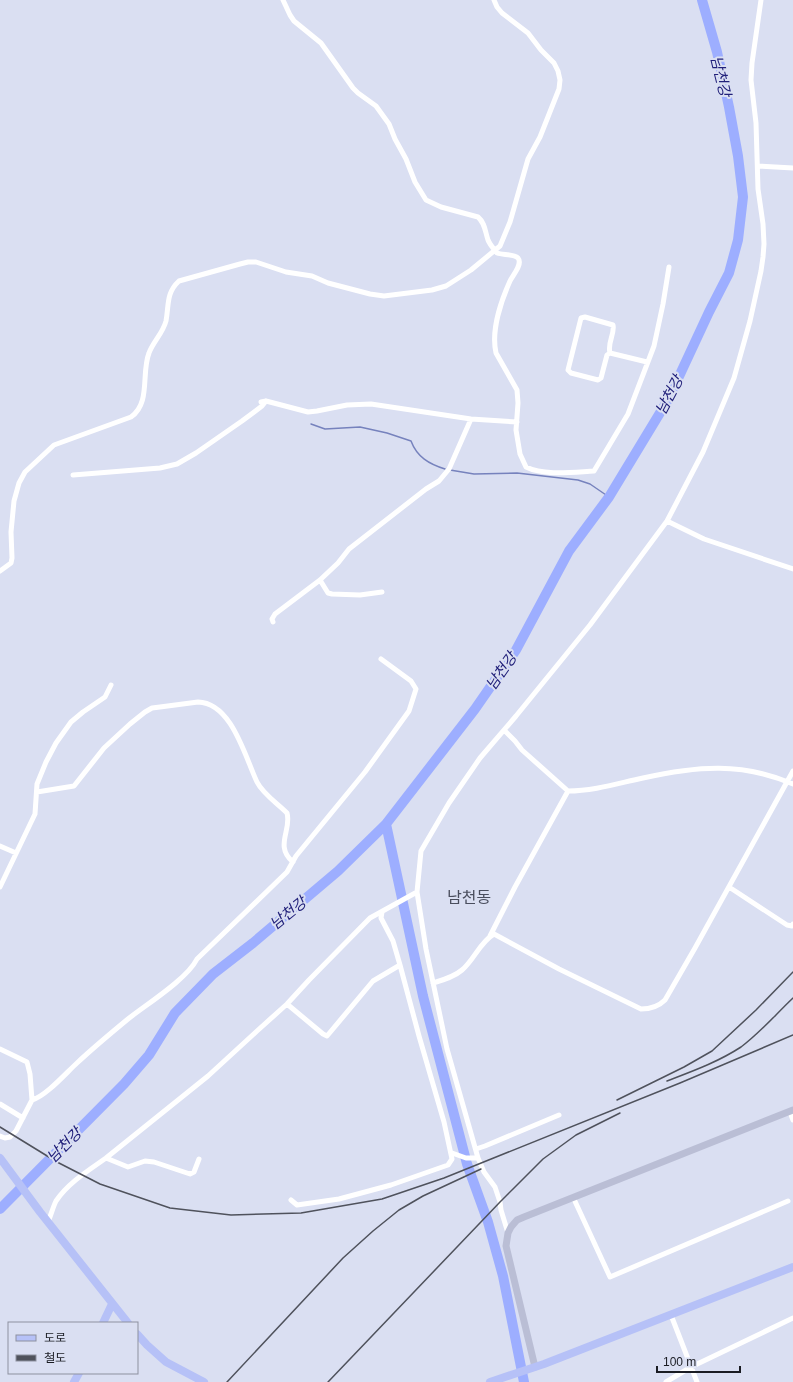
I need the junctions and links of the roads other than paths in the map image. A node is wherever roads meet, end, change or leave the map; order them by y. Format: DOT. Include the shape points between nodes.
graph roads {
  1 [pos="283,0"];
  2 [pos="494,0"];
  3 [pos="761,0"];
  4 [pos="758,166"];
  5 [pos="793,168"];
  6 [pos="495,250"];
  7 [pos="669,268"];
  8 [pos="610,353"];
  9 [pos="647,362"];
  10 [pos="471,419"];
  11 [pos="517,422"];
  12 [pos="73,475"];
  13 [pos="667,521"];
  14 [pos="793,569"];
  15 [pos="0,571"];
  16 [pos="320,580"];
  17 [pos="382,592"];
  18 [pos="273,622"];
  19 [pos="381,659"];
  20 [pos="111,685"];
  21 [pos="504,730"];
  22 [pos="793,771"];
  23 [pos="787,781"];
  24 [pos="793,784"];
  25 [pos="568,791"];
  26 [pos="37,792"];
  27 [pos="0,846"];
  28 [pos="16,853"];
  29 [pos="293,862"];
  30 [pos="0,887"];
  31 [pos="729,887"];
  32 [pos="417,892"];
  33 [pos="382,912"];
  34 [pos="793,924"];
  35 [pos="490,936"];
  36 [pos="400,965"];
  37 [pos="433,983"];
  38 [pos="287,1004"];
  39 [pos="0,1049"];
  40 [pos="32,1100"];
  41 [pos="0,1104"];
  42 [pos="791,1111"];
  43 [pos="559,1115"];
  44 [pos="23,1118"];
  45 [pos="793,1120"];
  46 [pos="0,1136"];
  47 [pos="476,1149"];
  48 [pos="452,1153"];
  49 [pos="0,1158"];
  50 [pos="106,1158"];
  51 [pos="478,1158"];
  52 [pos="199,1159"];
  53 [pos="573,1197"];
  54 [pos="291,1200"];
  55 [pos="788,1201"];
  56 [pos="48,1222"];
  57 [pos="508,1233"];
  58 [pos="793,1267"];
  59 [pos="112,1304"];
  60 [pos="671,1315"];
  61 [pos="793,1318"];
  62 [pos="103,1322"];
  63 [pos="127,1322"];
  64 [pos="138,1335"];
  65 [pos="691,1366"];
  66 [pos="533,1367"];
  67 [pos="493,1381"];
  68 [pos="204,1382"];
  69 [pos="666,1382"];
  70 [pos="697,1382"];
  1 -- 6 [label="street" via="294,21 321,43 353,88 376,106 385,118 426,200 478,217"];
  2 -- 6 [label="street" via="502,13 528,32 554,63 560,80 559,89 540,137 528,159 510,222 500,246"];
  3 -- 4 [label="street" via="751,80"];
  4 -- 5 [label="street"];
  4 -- 13 [label="street" via="763,257 746,341 734,378 706,445"];
  6 -- 11 [label="street" via="520,261 496,322 494,347 517,390"];
  6 -- 15 [label="street" via="446,286 392,296 370,294 312,276 286,272 252,262 179,281 169,298 164,326 149,352 143,397 136,413 54,445 25,472 14,501 12,558"];
  7 -- 9 [label="street" via="654,346"];
  8 -- 8 [label="street" via="598,380 568,370 581,318 613,325"];
  8 -- 9 [label="street"];
  9 -- 11 [label="street" via="628,414 594,471 548,472 526,467 518,445"];
  10 -- 11 [label="street"];
  10 -- 12 [label="street" via="372,404 347,405 308,412 264,401 247,417 177,464 160,468"];
  10 -- 16 [label="street" via="449,469 439,481 349,549"];
  13 -- 14 [label="street" via="704,539"];
  13 -- 21 [label="street" via="590,625"];
  16 -- 17 [label="street" via="328,593 332,594 360,596"];
  16 -- 18 [label="street" via="275,614"];
  19 -- 29 [label="street" via="414,685 416,689 409,711 365,772"];
  20 -- 26 [label="street" via="105,696 71,722 46,762 37,784"];
  21 -- 25 [label="street" via="522,750"];
  21 -- 32 [label="street" via="480,758 449,803 421,851"];
  22 -- 23 [label="street"];
  23 -- 24 [label="street"];
  23 -- 25 [label="street" via="738,768 715,768 678,771 594,789"];
  23 -- 31 [label="street"];
  25 -- 35 [label="street"];
  26 -- 28 [label="street" via="35,814"];
  26 -- 29 [label="street" via="74,786 104,748 149,710 205,702 219,710 236,734 262,790 287,813 284,844 287,856"];
  27 -- 28 [label="street"];
  28 -- 30 [label="street"];
  29 -- 40 [label="street" via="275,885 197,959 194,966 86,1054 42,1095"];
  31 -- 34 [label="street" via="787,925"];
  31 -- 35 [label="street" via="665,1000 660,1006 647,1009 641,1009 559,969 494,934"];
  32 -- 33 [label="street"];
  32 -- 37 [label="street"];
  33 -- 36 [label="street" via="381,918 393,941"];
  33 -- 38 [label="street" via="370,918 356,931"];
  35 -- 37 [label="street" via="463,969"];
  36 -- 38 [label="street" via="373,981 327,1036"];
  36 -- 48 [label="street"];
  37 -- 47 [label="street" via="447,1049"];
  38 -- 50 [label="street" via="208,1076"];
  39 -- 40 [label="street" via="27,1062"];
  40 -- 44 [label="street"];
  41 -- 44 [label="street"];
  42 -- 45 [label="street"];
  42 -- 53 [label="main road"];
  43 -- 47 [label="street"];
  44 -- 46 [label="street" via="10,1137"];
  47 -- 51 [label="street"];
  48 -- 51 [label="street" via="466,1158"];
  48 -- 54 [label="street" via="452,1159 448,1164 391,1185 339,1199 297,1205"];
  49 -- 56 [label="main road"];
  50 -- 52 [label="street" via="128,1167 145,1161 154,1162 190,1174 194,1172"];
  50 -- 56 [label="street" via="64,1191 56,1202"];
  51 -- 57 [label="street" via="494,1187"];
  53 -- 55 [label="street" via="610,1277"];
  53 -- 57 [label="main road" via="518,1220"];
  56 -- 59 [label="main road"];
  57 -- 66 [label="main road" via="507,1253"];
  58 -- 60 [label="main road"];
  59 -- 62 [label="main road"];
  59 -- 63 [label="main road"];
  60 -- 65 [label="street"];
  60 -- 66 [label="main road"];
  61 -- 65 [label="street"];
  64 -- 68 [label="main road" via="166,1362"];
  65 -- 69 [label="street"];
  65 -- 70 [label="street"];
  66 -- 67 [label="main road"];
}
